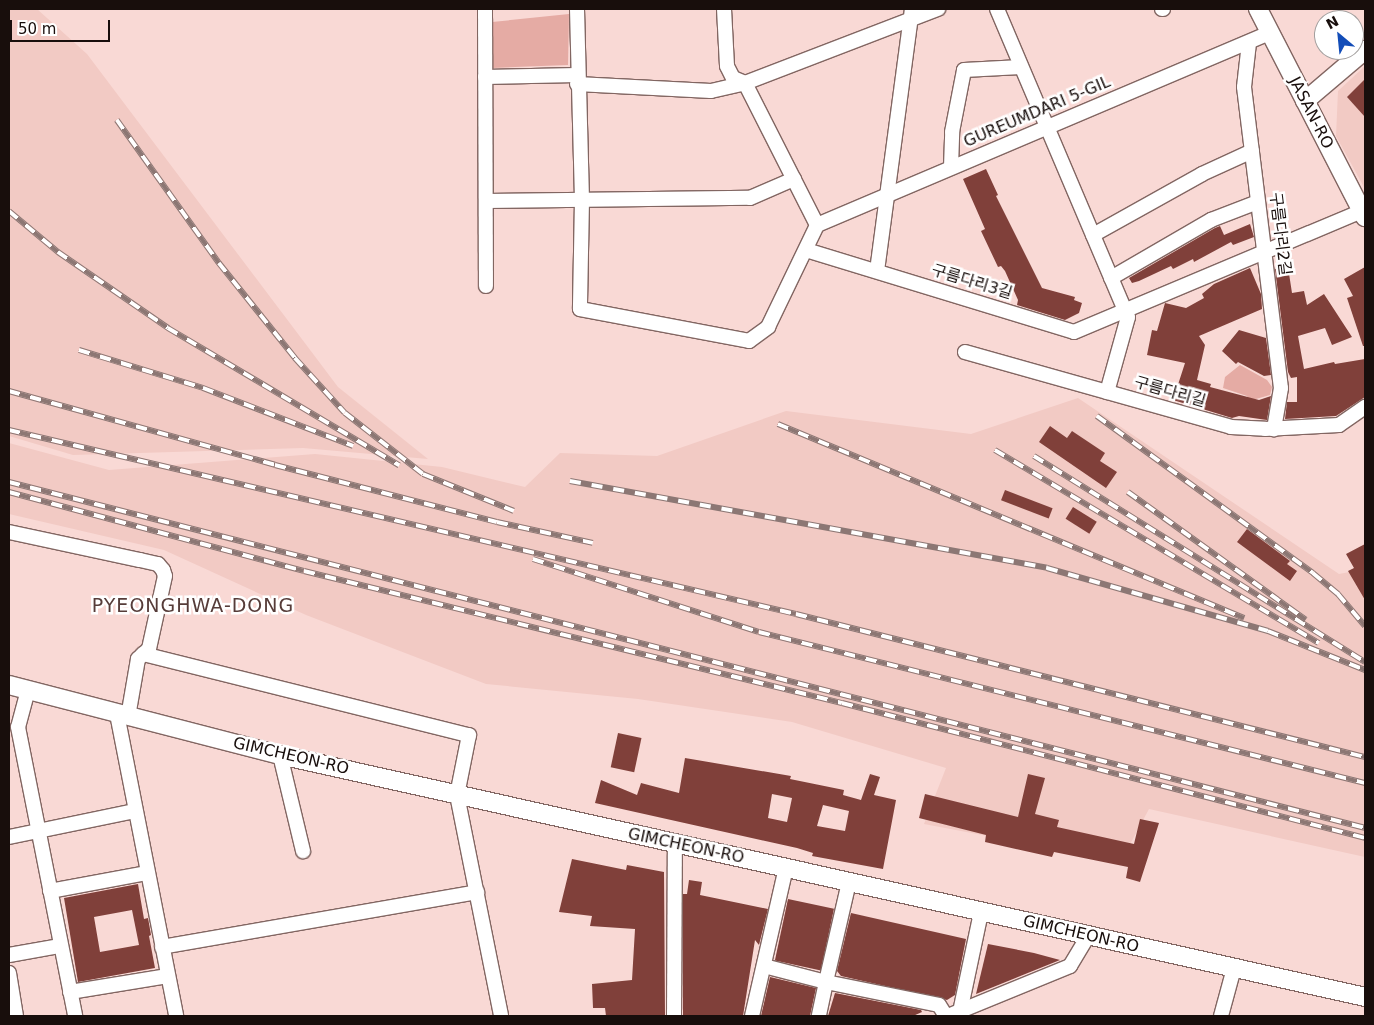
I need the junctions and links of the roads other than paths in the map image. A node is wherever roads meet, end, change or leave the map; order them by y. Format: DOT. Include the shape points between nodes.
graph roads {
  1 [pos="485,9"];
  2 [pos="577,9"];
  3 [pos="724,9"];
  4 [pos="938,9"];
  5 [pos="997,9"];
  6 [pos="1258,9"];
  7 [pos="911,15"];
  8 [pos="1270,33"];
  9 [pos="1250,43"];
  10 [pos="1365,50"];
  11 [pos="1022,67"];
  12 [pos="485,77"];
  13 [pos="577,79"];
  14 [pos="745,83"];
  15 [pos="1305,100"];
  16 [pos="1047,127"];
  17 [pos="1252,151"];
  18 [pos="951,167"];
  19 [pos="794,179"];
  20 [pos="885,195"];
  21 [pos="582,200"];
  22 [pos="486,201"];
  23 [pos="1258,202"];
  24 [pos="1364,214"];
  25 [pos="817,225"];
  26 [pos="1093,235"];
  27 [pos="806,250"];
  28 [pos="1264,252"];
  29 [pos="877,271"];
  30 [pos="1111,278"];
  31 [pos="486,286"];
  32 [pos="1125,311"];
  33 [pos="965,352"];
  34 [pos="1107,392"];
  35 [pos="1365,407"];
  36 [pos="1274,429"];
  37 [pos="9,532"];
  38 [pos="143,654"];
  39 [pos="9,685"];
  40 [pos="28,690"];
  41 [pos="122,715"];
  42 [pos="15,742"];
  43 [pos="280,755"];
  44 [pos="457,794"];
  45 [pos="135,811"];
  46 [pos="39,831"];
  47 [pos="9,837"];
  48 [pos="675,843"];
  49 [pos="303,851"];
  50 [pos="786,868"];
  51 [pos="147,873"];
  52 [pos="849,882"];
  53 [pos="50,891"];
  54 [pos="477,892"];
  55 [pos="981,912"];
  56 [pos="1088,936"];
  57 [pos="60,946"];
  58 [pos="162,947"];
  59 [pos="9,955"];
  60 [pos="764,966"];
  61 [pos="1234,968"];
  62 [pos="9,972"];
  63 [pos="168,976"];
  64 [pos="826,982"];
  65 [pos="70,992"];
  66 [pos="1365,997"];
  67 [pos="960,1014"];
  68 [pos="16,1016"];
  69 [pos="75,1016"];
  70 [pos="176,1016"];
  71 [pos="501,1016"];
  72 [pos="674,1016"];
  73 [pos="752,1016"];
  74 [pos="820,1016"];
  75 [pos="1221,1016"];
  1 -- 12 [label="street"];
  2 -- 13 [label="street"];
  3 -- 14 [label="street" via="727,66 733,78"];
  4 -- 7 [label="street"];
  5 -- 11 [label="street"];
  6 -- 8 [label="street, JASAN-RO"];
  7 -- 14 [label="street"];
  7 -- 20 [label="street"];
  8 -- 9 [label="street, GUREUMDARI 5-GIL"];
  8 -- 15 [label="street, JASAN-RO"];
  9 -- 16 [label="street, GUREUMDARI 5-GIL"];
  9 -- 17 [label="street, 구름다리2길" via="1244,87"];
  10 -- 15 [label="street"];
  11 -- 16 [label="street"];
  11 -- 18 [label="street" via="964,70 952,132"];
  12 -- 13 [label="street"];
  12 -- 22 [label="street"];
  13 -- 14 [label="street" via="711,91"];
  13 -- 21 [label="street"];
  14 -- 19 [label="street"];
  15 -- 24 [label="street, JASAN-RO"];
  16 -- 18 [label="street, GUREUMDARI 5-GIL"];
  16 -- 26 [label="street"];
  17 -- 23 [label="street, 구름다리2길"];
  17 -- 26 [label="street" via="1202,174"];
  18 -- 20 [label="street, GUREUMDARI 5-GIL"];
  19 -- 21 [label="street" via="750,198"];
  19 -- 25 [label="street"];
  20 -- 25 [label="street, GUREUMDARI 5-GIL"];
  20 -- 29 [label="street"];
  21 -- 22 [label="street"];
  21 -- 27 [label="street" via="580,309 749,341 768,327"];
  22 -- 31 [label="street"];
  23 -- 28 [label="street, 구름다리2길"];
  23 -- 30 [label="street" via="1211,220"];
  24 -- 28 [label="street"];
  25 -- 27 [label="street"];
  26 -- 30 [label="street"];
  27 -- 29 [label="street, 구름다리3길"];
  28 -- 32 [label="street, 구름다리3길"];
  28 -- 36 [label="street, 구름다리2길" via="1281,388"];
  29 -- 32 [label="street, 구름다리3길" via="1068,331 1084,330"];
  30 -- 32 [label="street"];
  32 -- 34 [label="street" via="1128,324"];
  33 -- 34 [label="street, 구름다리길"];
  34 -- 36 [label="street, 구름다리길" via="1231,427"];
  35 -- 36 [label="street, 구름다리길" via="1339,425"];
  37 -- 38 [label="street" via="158,564 165,576 149,649"];
  38 -- 41 [label="street" via="138,659"];
  38 -- 44 [label="street" via="469,735"];
  39 -- 40 [label="street, GIMCHEON-RO"];
  40 -- 41 [label="street, GIMCHEON-RO"];
  40 -- 42 [label="street"];
  41 -- 43 [label="street, GIMCHEON-RO"];
  41 -- 45 [label="street"];
  42 -- 46 [label="street"];
  43 -- 44 [label="street, GIMCHEON-RO"];
  43 -- 49 [label="street"];
  44 -- 48 [label="street, GIMCHEON-RO"];
  44 -- 54 [label="street"];
  45 -- 46 [label="street"];
  45 -- 51 [label="street"];
  46 -- 47 [label="street"];
  46 -- 53 [label="street"];
  48 -- 50 [label="street, GIMCHEON-RO"];
  48 -- 72 [label="street"];
  50 -- 52 [label="street, GIMCHEON-RO"];
  50 -- 60 [label="street"];
  51 -- 53 [label="street"];
  51 -- 58 [label="street"];
  52 -- 55 [label="street, GIMCHEON-RO"];
  52 -- 64 [label="street"];
  53 -- 57 [label="street"];
  54 -- 58 [label="street"];
  54 -- 71 [label="street"];
  55 -- 56 [label="street, GIMCHEON-RO"];
  55 -- 67 [label="street"];
  56 -- 61 [label="street, GIMCHEON-RO"];
  56 -- 67 [label="street" via="1070,966"];
  57 -- 59 [label="street"];
  57 -- 65 [label="street"];
  58 -- 63 [label="street"];
  60 -- 64 [label="street"];
  60 -- 73 [label="street"];
  61 -- 66 [label="street, GIMCHEON-RO"];
  61 -- 75 [label="street"];
  62 -- 68 [label="street"];
  63 -- 65 [label="street"];
  63 -- 70 [label="street"];
  64 -- 67 [label="street" via="939,1004"];
  64 -- 74 [label="street"];
  65 -- 69 [label="street"];
}
